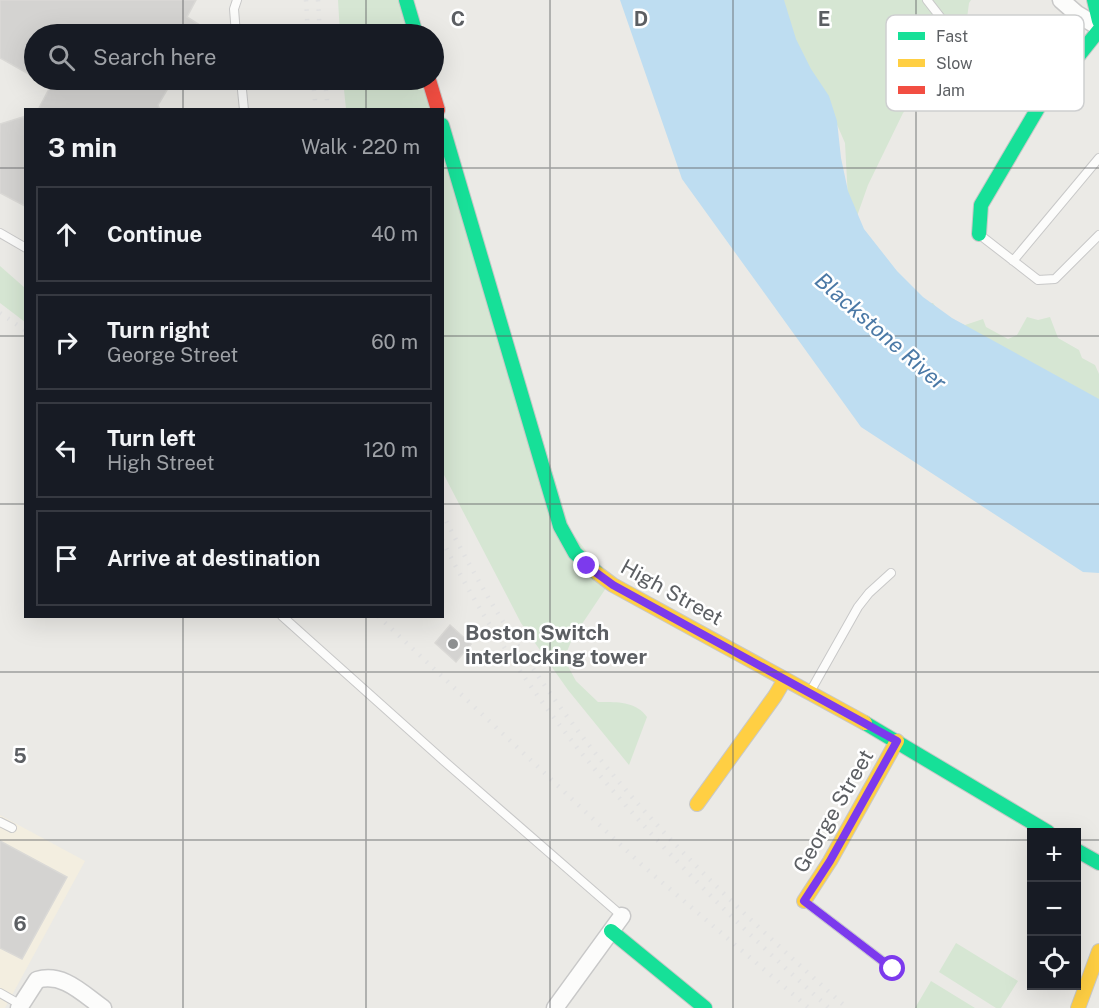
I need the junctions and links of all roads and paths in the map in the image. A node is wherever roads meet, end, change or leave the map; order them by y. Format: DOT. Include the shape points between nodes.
graph roads {
  1 [pos="237,0"];
  2 [pos="406,0"];
  3 [pos="927,0"];
  4 [pos="1060,0"];
  5 [pos="1094,0"];
  6 [pos="939,15"];
  7 [pos="1079,15"];
  8 [pos="1084,18"];
  9 [pos="1099,21"];
  10 [pos="235,24"];
  11 [pos="413,24"];
  12 [pos="1099,28"];
  13 [pos="1084,48"];
  14 [pos="243,90"];
  15 [pos="432,90"];
  16 [pos="244,108"];
  17 [pos="437,108"];
  18 [pos="1038,111"];
  19 [pos="444,132"];
  20 [pos="1099,158"];
  21 [pos="0,233"];
  22 [pos="980,234"];
  23 [pos="1099,235"];
  24 [pos="24,247"];
  25 [pos="1013,261"];
  26 [pos="891,573"];
  27 [pos="284,618"];
  28 [pos="785,679"];
  29 [pos="810,692"];
  30 [pos="897,741"];
  31 [pos="697,804"];
  32 [pos="0,822"];
  33 [pos="12,828"];
  34 [pos="1041,828"];
  35 [pos="1081,852"];
  36 [pos="1099,863"];
  37 [pos="804,901"];
  38 [pos="622,916"];
  39 [pos="610,931"];
  40 [pos="1099,951"];
  41 [pos="893,969"];
  42 [pos="0,993"];
  43 [pos="20,1006"];
  44 [pos="103,1008"];
  45 [pos="555,1008"];
  46 [pos="705,1008"];
  47 [pos="1078,1008"];
  1 -- 10 [label="lane"];
  2 -- 11 [label="street"];
  3 -- 6 [label="lane"];
  4 -- 7 [label="street"];
  5 -- 9 [label="street"];
  8 -- 12 [label="street"];
  12 -- 13 [label="street"];
  14 -- 16 [label="lane"];
  15 -- 17 [label="street"];
  18 -- 22 [label="street" via="981,205"];
  19 -- 28 [label="street, High Street" via="560,526 571,549 613,585"];
  20 -- 25 [label="lane"];
  21 -- 24 [label="lane"];
  22 -- 25 [label="lane"];
  23 -- 25 [label="lane" via="1055,279 1038,280"];
  26 -- 29 [label="lane" via="858,607"];
  27 -- 38 [label="lane"];
  28 -- 29 [label="street, High Street"];
  28 -- 31 [label="street"];
  29 -- 30 [label="street, High Street"];
  30 -- 34 [label="street, High Street"];
  30 -- 37 [label="street, George Street"];
  32 -- 33 [label="lane"];
  35 -- 36 [label="street"];
  37 -- 41 [label="lane"];
  38 -- 39 [label="street"];
  39 -- 45 [label="street"];
  39 -- 46 [label="street"];
  40 -- 47 [label="street"];
  42 -- 43 [label="lane"];
  43 -- 44 [label="street" via="37,980 49,976 65,981"];
}
